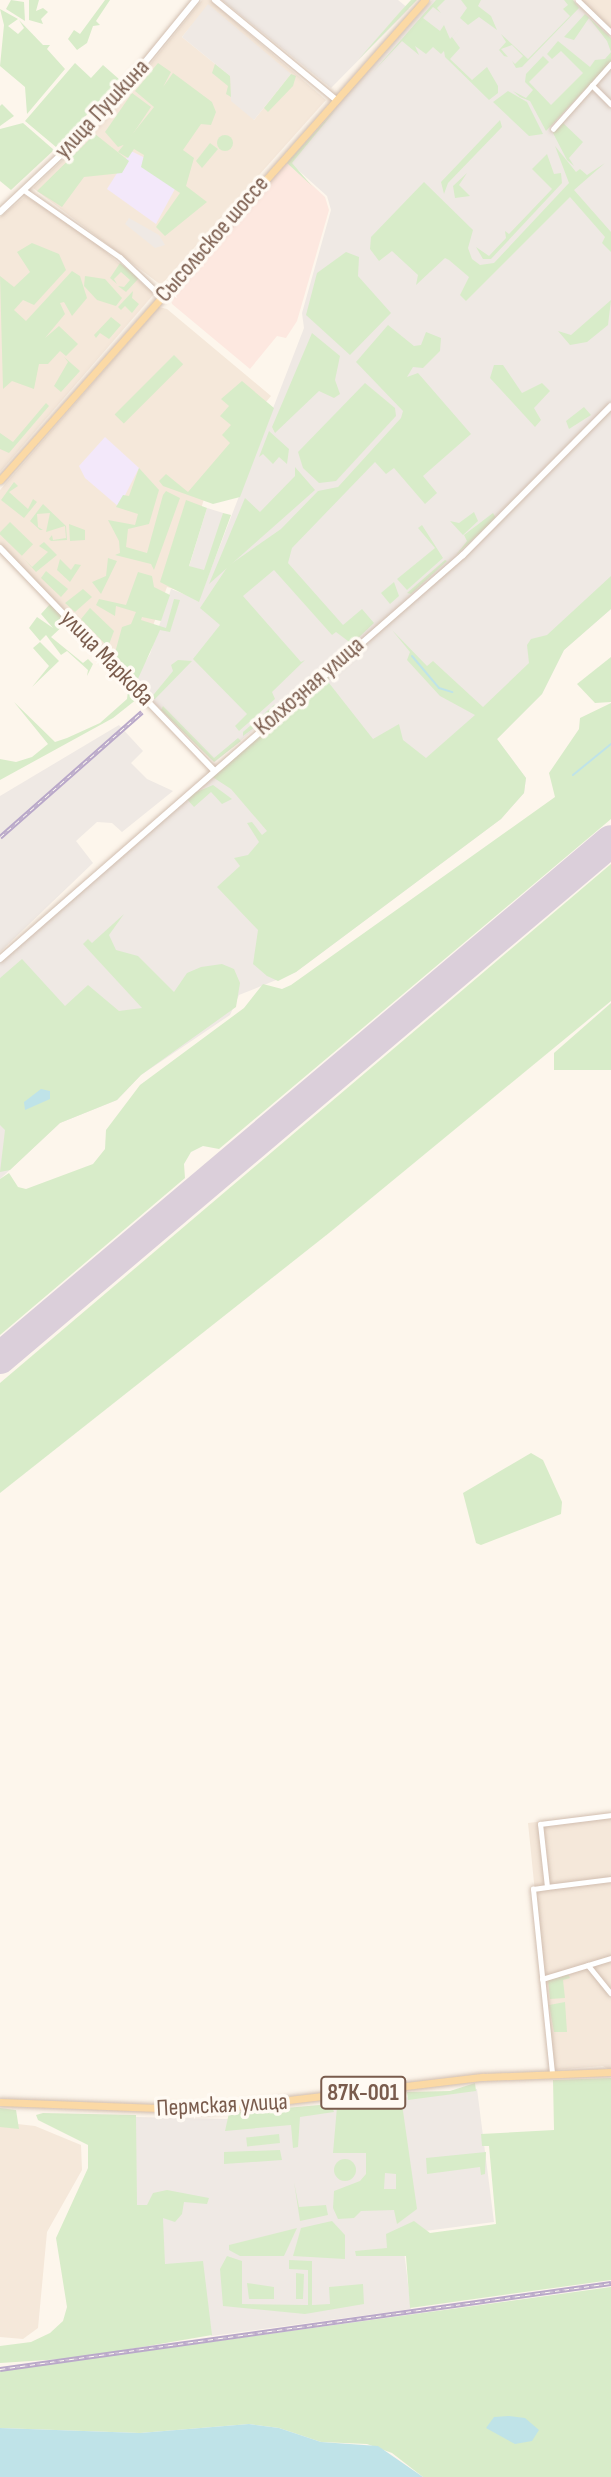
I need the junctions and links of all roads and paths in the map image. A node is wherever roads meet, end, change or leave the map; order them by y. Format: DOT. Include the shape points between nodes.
graph roads {
  1 [pos="196,0"];
  2 [pos="215,0"];
  3 [pos="425,0"];
  4 [pos="578,0"];
  5 [pos="611,32"];
  6 [pos="611,64"];
  7 [pos="592,85"];
  8 [pos="335,99"];
  9 [pos="611,104"];
  10 [pos="553,129"];
  11 [pos="24,190"];
  12 [pos="0,212"];
  13 [pos="161,296"];
  14 [pos="611,406"];
  15 [pos="0,480"];
  16 [pos="0,548"];
  17 [pos="214,769"];
  18 [pos="0,958"];
  19 [pos="611,1815"];
  20 [pos="611,1880"];
  21 [pos="547,1887"];
  22 [pos="611,1958"];
  23 [pos="588,1965"];
  24 [pos="542,1979"];
  25 [pos="611,1993"];
  26 [pos="611,2072"];
  27 [pos="552,2073"];
  28 [pos="0,2102"];
  1 -- 11 [label="street, улица Пушкина" via="96,122"];
  2 -- 8 [label="street"];
  3 -- 8 [label="main road, Сысольское шоссе"];
  4 -- 5 [label="street"];
  6 -- 7 [label="street"];
  7 -- 9 [label="street"];
  7 -- 10 [label="street"];
  8 -- 13 [label="main road, Сысольское шоссе"];
  11 -- 12 [label="street, улица Пушкина"];
  11 -- 13 [label="street" via="109,249"];
  13 -- 15 [label="main road, Сысольское шоссе"];
  14 -- 17 [label="street, Колхозная улица" via="463,555"];
  16 -- 17 [label="street, улица Маркова"];
  17 -- 18 [label="street, Колхозная улица"];
  19 -- 21 [label="street" via="540,1824"];
  20 -- 21 [label="street"];
  21 -- 24 [label="street" via="533,1889"];
  22 -- 23 [label="street"];
  23 -- 24 [label="street"];
  23 -- 25 [label="street"];
  24 -- 27 [label="street"];
  26 -- 27 [label="main road, Пермская улица / 87К-001"];
  27 -- 28 [label="main road, Пермская улица / 87К-001" via="205,2110"];
}
